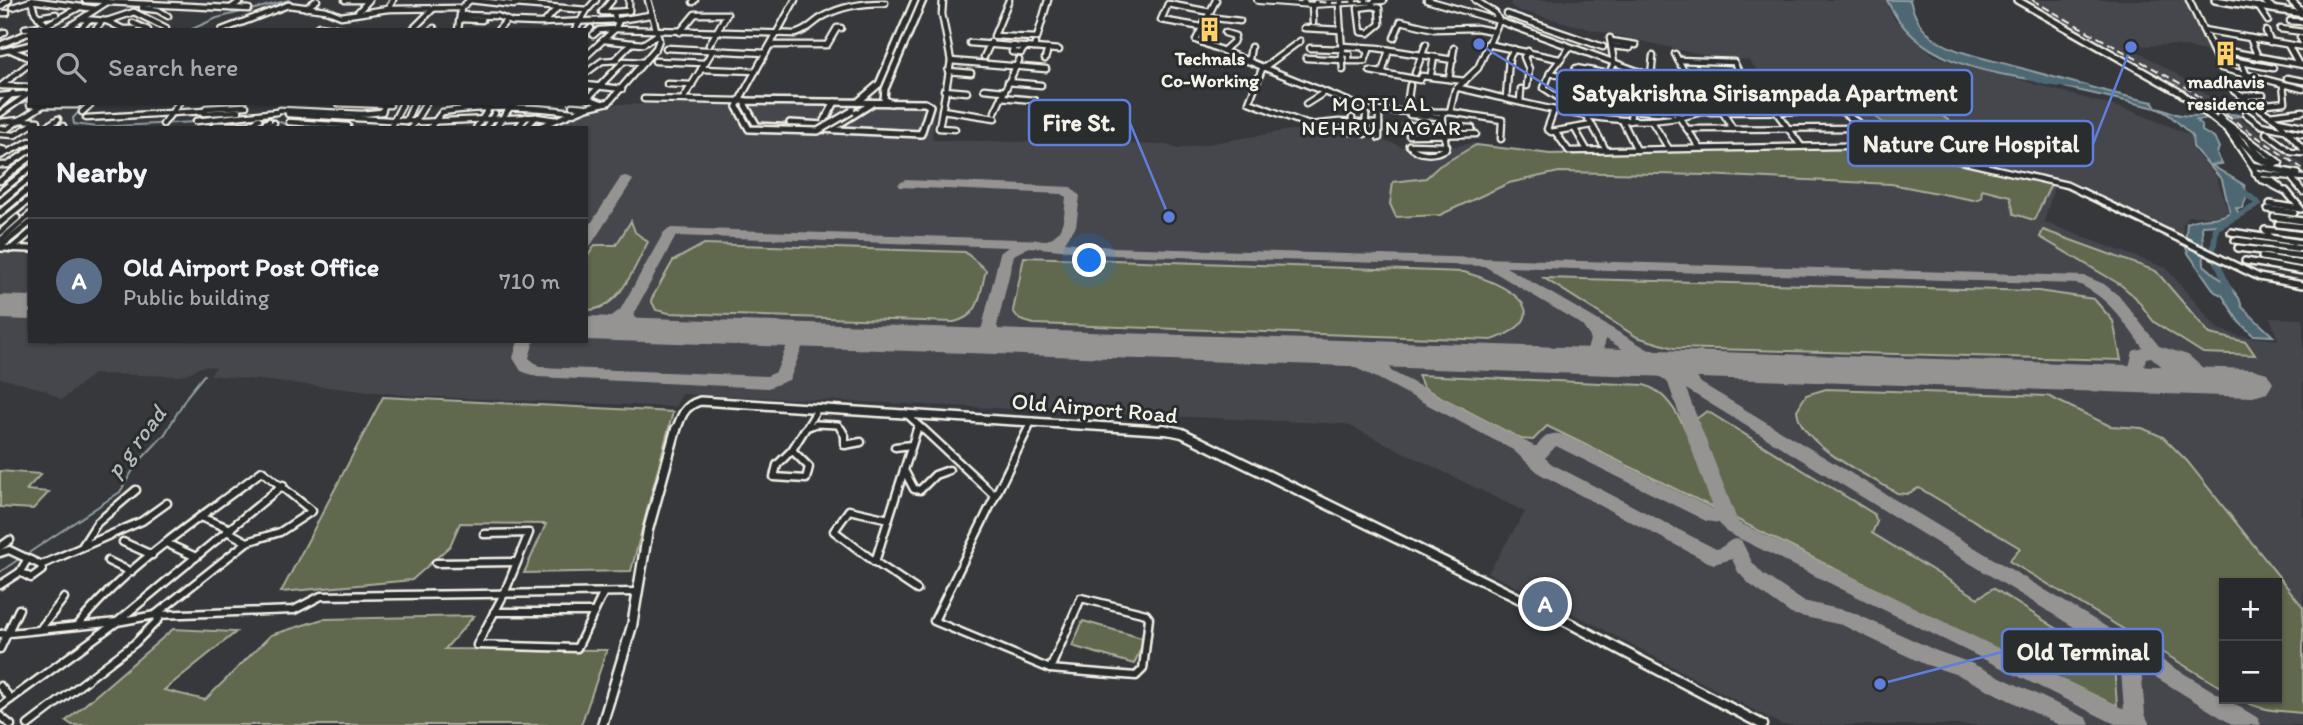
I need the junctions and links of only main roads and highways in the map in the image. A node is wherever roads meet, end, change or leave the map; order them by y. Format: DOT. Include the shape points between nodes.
graph roads {
  1 [pos="1258,0"];
  2 [pos="1383,0"];
  3 [pos="1372,4"];
  1 -- 3 [label="main road"];
  2 -- 3 [label="main road"];
}
